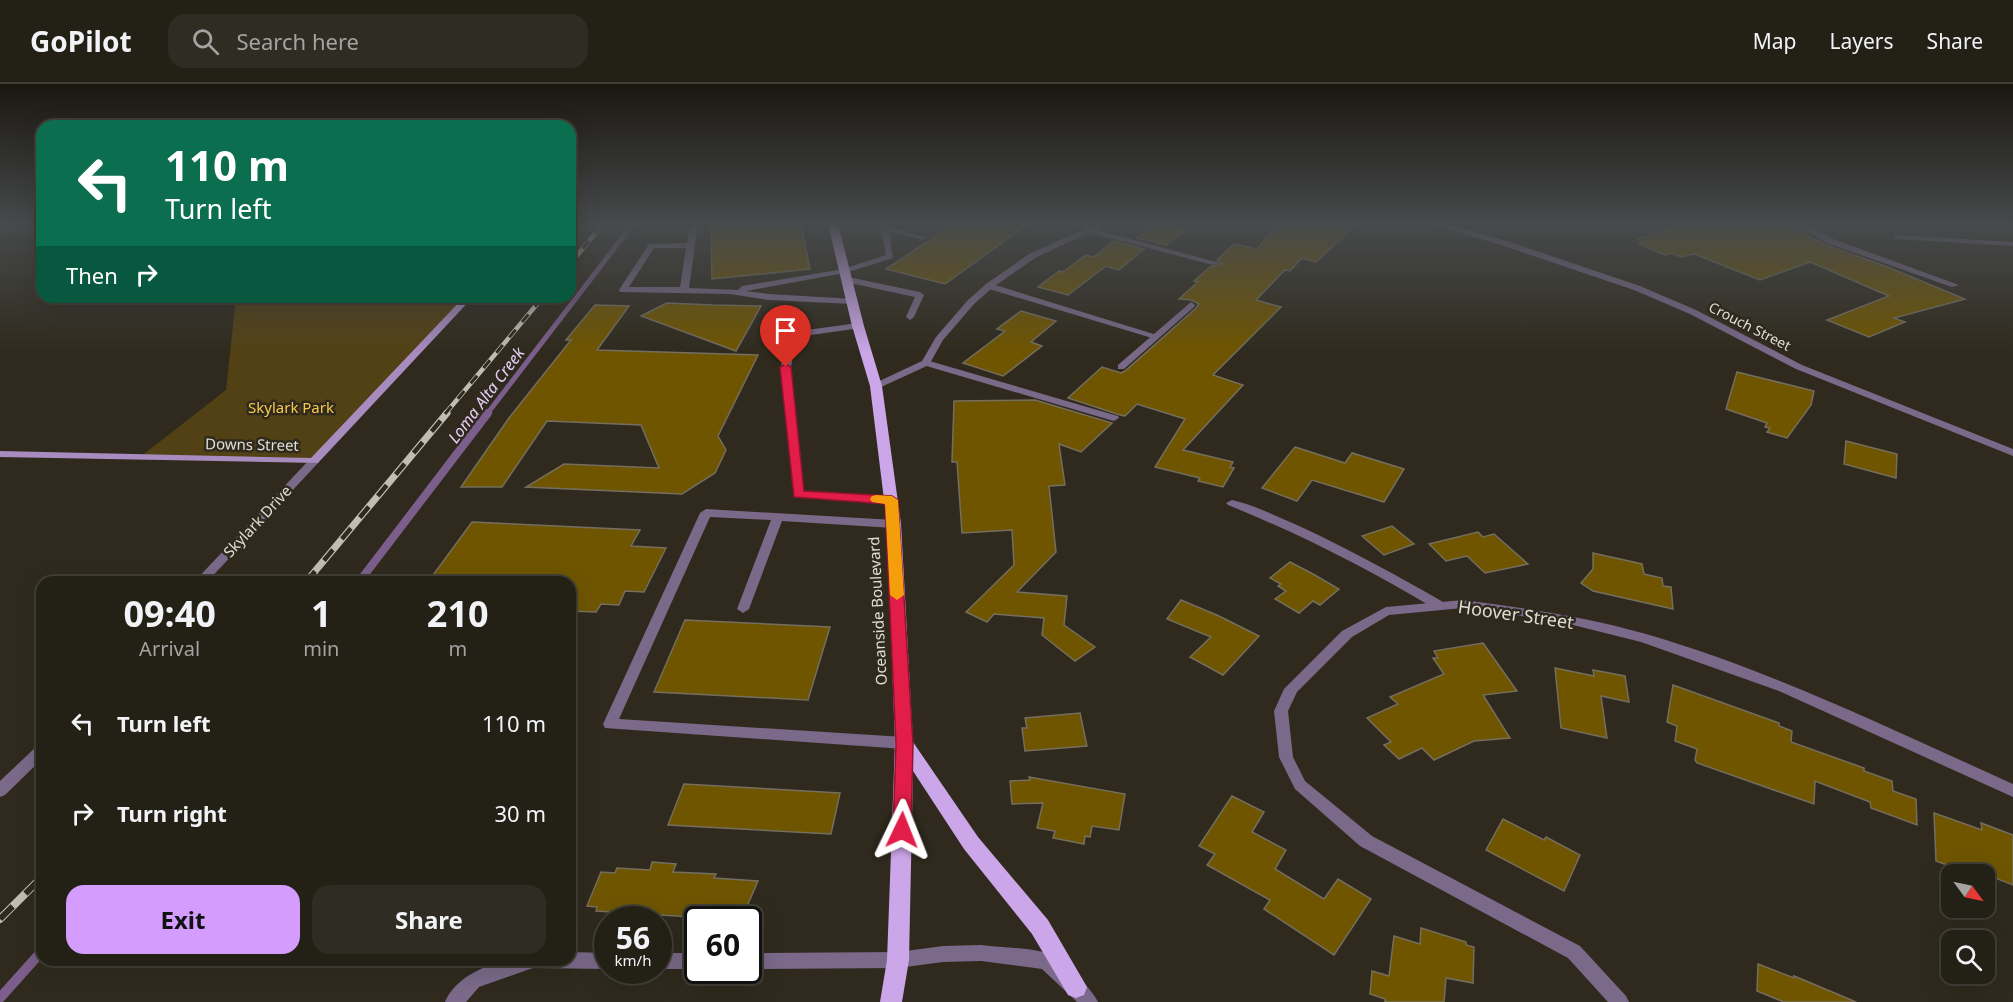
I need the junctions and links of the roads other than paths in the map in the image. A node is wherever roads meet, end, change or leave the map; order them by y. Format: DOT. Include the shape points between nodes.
graph roads {
  1 [pos="638,267"];
  2 [pos="688,267"];
  3 [pos="845,267"];
  4 [pos="865,267"];
  5 [pos="1016,267"];
  6 [pos="1576,267"];
  7 [pos="1903,267"];
  8 [pos="847,275"];
  9 [pos="1955,285"];
  10 [pos="989,286"];
  11 [pos="684,290"];
  12 [pos="730,291"];
  13 [pos="852,301"];
  14 [pos="463,303"];
  15 [pos="1191,305"];
  16 [pos="910,317"];
  17 [pos="858,326"];
  18 [pos="1155,336"];
  19 [pos="926,363"];
  20 [pos="1121,367"];
  21 [pos="876,386"];
  22 [pos="1114,418"];
  23 [pos="2013,453"];
  24 [pos="0,454"];
  25 [pos="314,461"];
  26 [pos="892,500"];
  27 [pos="1232,503"];
  28 [pos="778,517"];
  29 [pos="894,524"];
  30 [pos="206,576"];
  31 [pos="1440,606"];
  32 [pos="743,609"];
  33 [pos="904,744"];
  34 [pos="36,756"];
  35 [pos="0,791"];
  36 [pos="2013,791"];
  37 [pos="576,960"];
  38 [pos="594,960"];
  39 [pos="898,960"];
  40 [pos="762,961"];
  41 [pos="516,966"];
  42 [pos="1082,995"];
  43 [pos="454,1002"];
  44 [pos="891,1002"];
  45 [pos="1620,1002"];
  1 -- 11 [label="street" via="623,290"];
  2 -- 11 [label="street"];
  3 -- 8 [label="main road, Oceanside Boulevard"];
  4 -- 8 [label="street"];
  5 -- 10 [label="street"];
  6 -- 23 [label="street, Crouch Street" via="1693,312 1799,367"];
  7 -- 9 [label="street"];
  8 -- 12 [label="street"];
  8 -- 13 [label="main road, Oceanside Boulevard"];
  8 -- 16 [label="street" via="920,294"];
  10 -- 18 [label="street"];
  10 -- 19 [label="street" via="939,339"];
  11 -- 12 [label="street"];
  12 -- 13 [label="street"];
  13 -- 17 [label="main road, Oceanside Boulevard"];
  14 -- 25 [label="main road, Downs Street"];
  15 -- 18 [label="street"];
  17 -- 21 [label="main road, Oceanside Boulevard"];
  17 -- 26 [label="street" via="792,335 786,367 798,495"];
  18 -- 20 [label="street"];
  19 -- 21 [label="street"];
  19 -- 22 [label="street"];
  21 -- 26 [label="main road, Oceanside Boulevard"];
  24 -- 25 [label="main road, Downs Street"];
  25 -- 30 [label="street, Skylark Drive"];
  26 -- 29 [label="main road, Oceanside Boulevard"];
  27 -- 31 [label="street" via="1269,516 1377,568"];
  28 -- 29 [label="street"];
  28 -- 32 [label="street"];
  28 -- 33 [label="street" via="706,513 610,724"];
  29 -- 33 [label="main road, Oceanside Boulevard"];
  31 -- 36 [label="street, Hoover Street" via="1463,604 1557,617 1644,638 1784,687"];
  31 -- 45 [label="street, Hoover Street" via="1386,611 1347,634 1291,688 1281,711 1286,757 1300,785 1366,841 1574,952"];
  33 -- 39 [label="main road, Oceanside Boulevard"];
  33 -- 42 [label="main road" via="971,843 1040,927"];
  34 -- 35 [label="street"];
  37 -- 38 [label="street"];
  39 -- 40 [label="street"];
  39 -- 42 [label="street" via="981,953 1046,961"];
  39 -- 44 [label="main road, Oceanside Boulevard"];
  41 -- 43 [label="street" via="473,981"];
}
